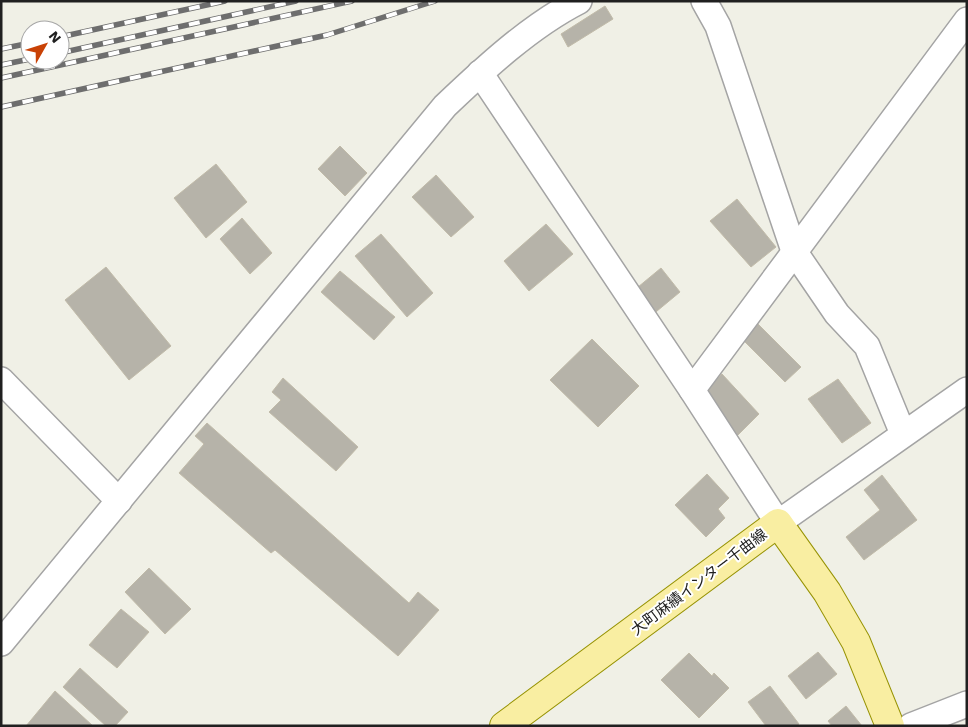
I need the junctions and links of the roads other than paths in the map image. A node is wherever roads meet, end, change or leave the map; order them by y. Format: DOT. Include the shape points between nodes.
graph roads {
  1 [pos="579,1"];
  2 [pos="704,1"];
  3 [pos="967,20"];
  4 [pos="480,73"];
  5 [pos="794,251"];
  6 [pos="1,380"];
  7 [pos="692,390"];
  8 [pos="967,390"];
  9 [pos="903,434"];
  10 [pos="119,501"];
  11 [pos="778,523"];
  12 [pos="9,618"];
  13 [pos="1,643"];
  14 [pos="967,704"];
  15 [pos="504,726"];
  16 [pos="890,726"];
  17 [pos="910,726"];
  1 -- 4 [label="street" via="540,25"];
  2 -- 5 [label="street" via="718,26"];
  3 -- 5 [label="street"];
  4 -- 7 [label="street"];
  4 -- 10 [label="street" via="445,106"];
  5 -- 7 [label="street"];
  5 -- 9 [label="street" via="837,314 867,346"];
  6 -- 10 [label="street"];
  7 -- 11 [label="street"];
  8 -- 9 [label="street"];
  9 -- 11 [label="street"];
  10 -- 12 [label="street"];
  11 -- 15 [label="main road, 大町麻績インター千曲線"];
  11 -- 16 [label="main road, 大町麻績インター千曲線" via="827,592 856,642"];
  12 -- 13 [label="street"];
  14 -- 17 [label="street"];
}
